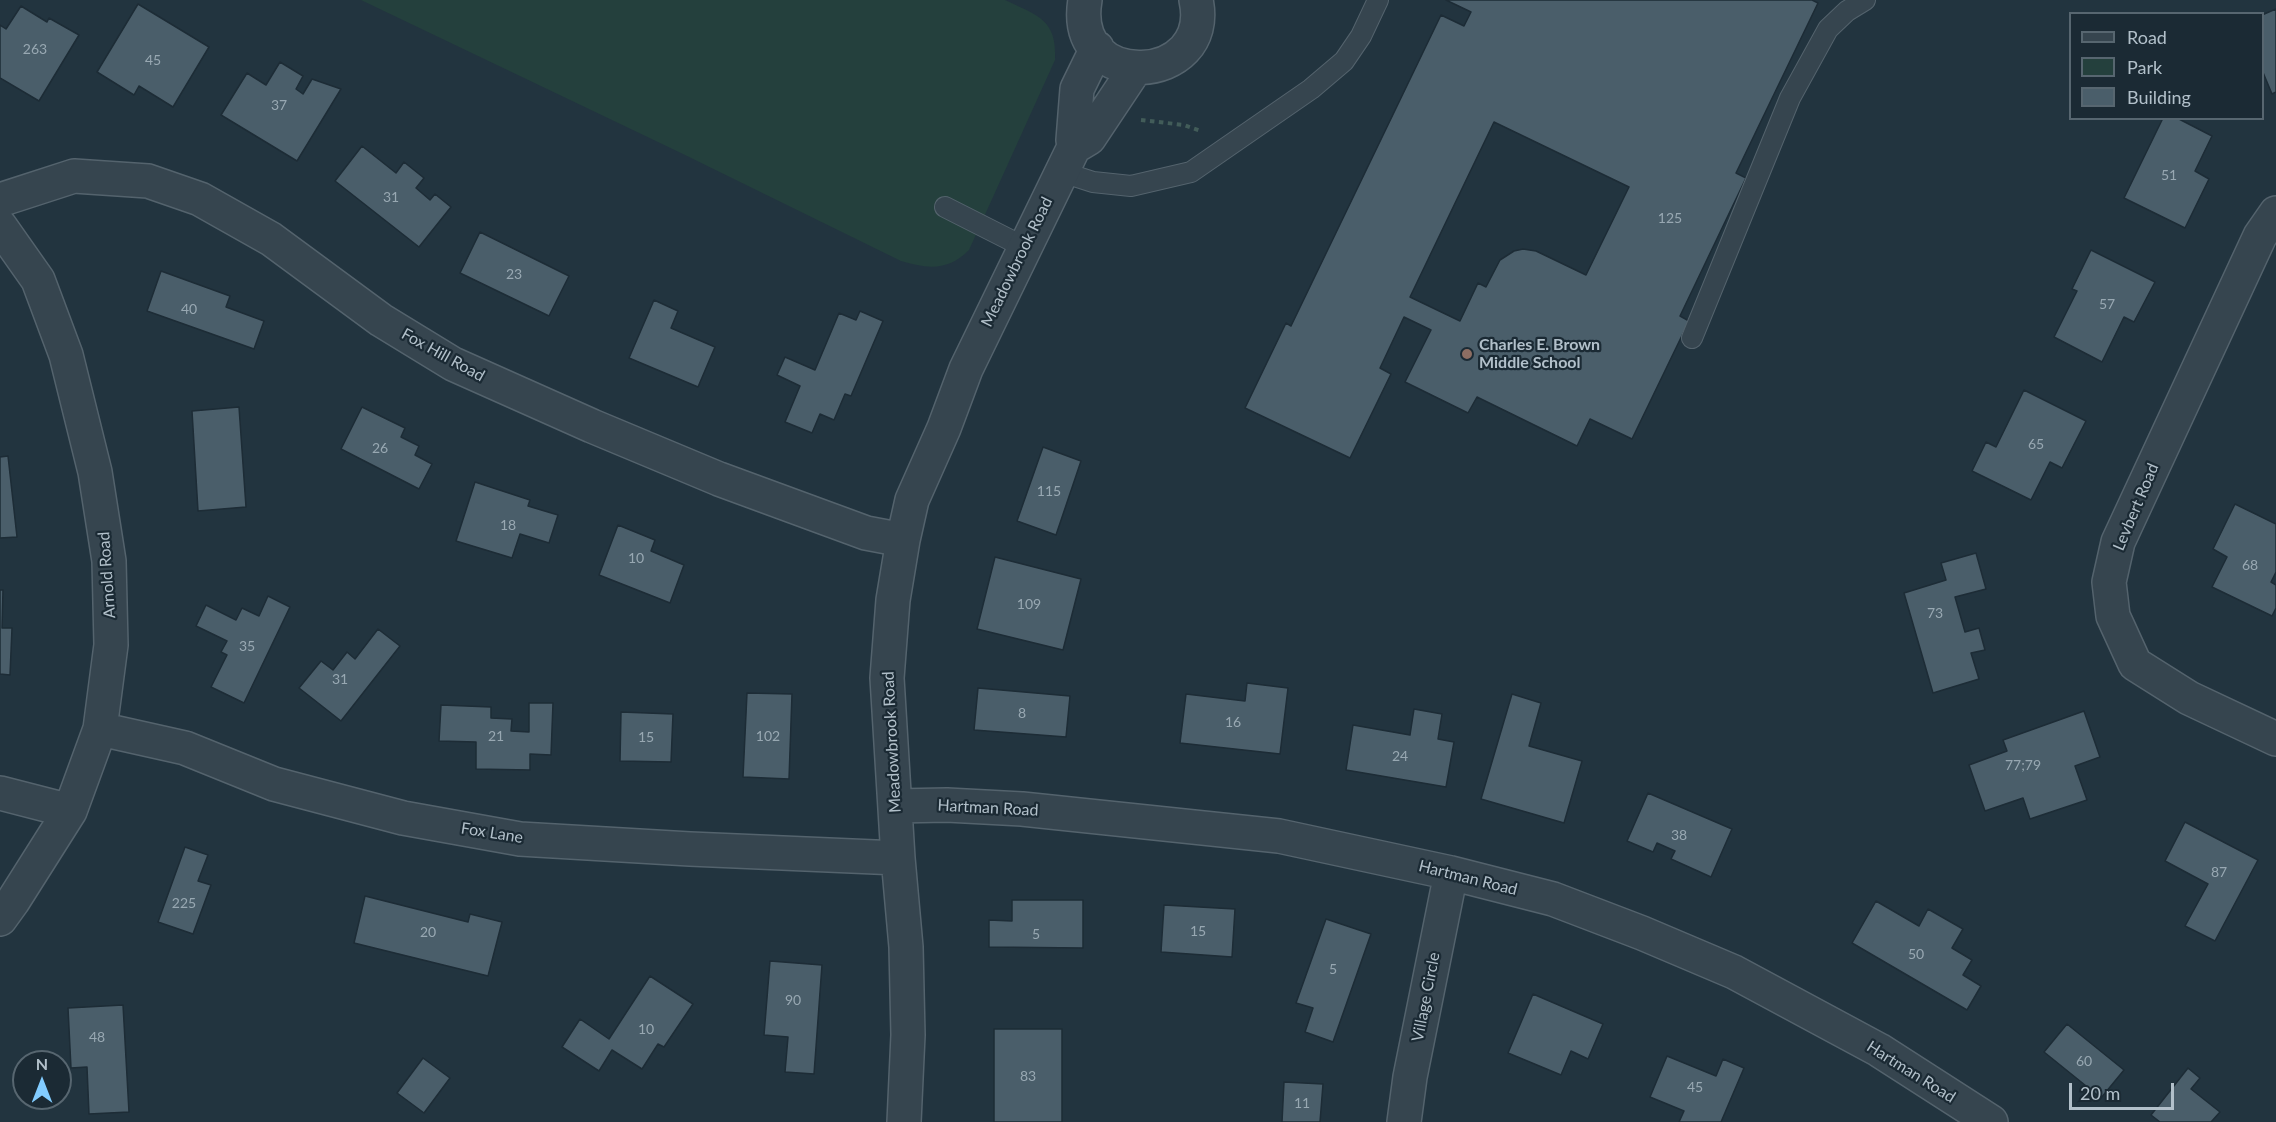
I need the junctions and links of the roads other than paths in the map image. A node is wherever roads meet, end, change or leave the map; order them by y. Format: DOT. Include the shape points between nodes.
graph roads {
  1 [pos="1196,0"];
  2 [pos="1378,0"];
  3 [pos="1865,0"];
  4 [pos="1080,3"];
  5 [pos="1096,48"];
  6 [pos="1135,69"];
  7 [pos="1068,159"];
  8 [pos="0,200"];
  9 [pos="945,207"];
  10 [pos="2276,213"];
  11 [pos="0,226"];
  12 [pos="1024,247"];
  13 [pos="1692,338"];
  14 [pos="903,540"];
  15 [pos="100,729"];
  16 [pos="2276,739"];
  17 [pos="0,793"];
  18 [pos="895,806"];
  19 [pos="70,811"];
  20 [pos="898,858"];
  21 [pos="1451,873"];
  22 [pos="0,919"];
  23 [pos="904,1122"];
  24 [pos="1404,1122"];
  25 [pos="1991,1122"];
  1 -- 6 [label="street" via="1197,18 1187,45 1164,64"];
  2 -- 7 [label="lane" via="1344,61 1311,89 1191,172 1131,186 1094,182"];
  3 -- 13 [label="lane" via="1828,29 1790,98"];
  4 -- 5 [label="street" via="1088,36"];
  5 -- 6 [label="street" via="1112,61"];
  5 -- 7 [label="street, Meadowbrook Road" via="1077,89"];
  6 -- 7 [label="street, Meadowbrook Road" via="1089,138"];
  7 -- 12 [label="street, Meadowbrook Road"];
  8 -- 14 [label="street, Fox Hill Road" via="74,176 148,181 200,199 271,239 381,320 453,364 719,479 866,533"];
  9 -- 12 [label="lane"];
  10 -- 16 [label="street, Levbert Road" via="2260,236 2118,542 2109,582 2113,616 2135,664 2189,698"];
  11 -- 15 [label="street, Arnold Road" via="38,280 66,355 95,472 109,561 111,634"];
  12 -- 14 [label="street, Meadowbrook Road" via="966,369 912,500"];
  14 -- 18 [label="street, Meadowbrook Road" via="893,600 887,678"];
  15 -- 19 [label="street, Arnold Road"];
  15 -- 20 [label="street, Fox Lane" via="185,748 274,784 403,818 520,838"];
  17 -- 19 [label="street"];
  18 -- 20 [label="street, Meadowbrook Road"];
  18 -- 21 [label="street, Hartman Road" via="1022,809 1280,836"];
  19 -- 22 [label="street, Arnold Road"];
  20 -- 23 [label="street, Meadowbrook Road" via="908,1035"];
  21 -- 24 [label="street, Village Circle"];
  21 -- 25 [label="street, Hartman Road" via="1553,899 1734,972 1879,1050"];
}
